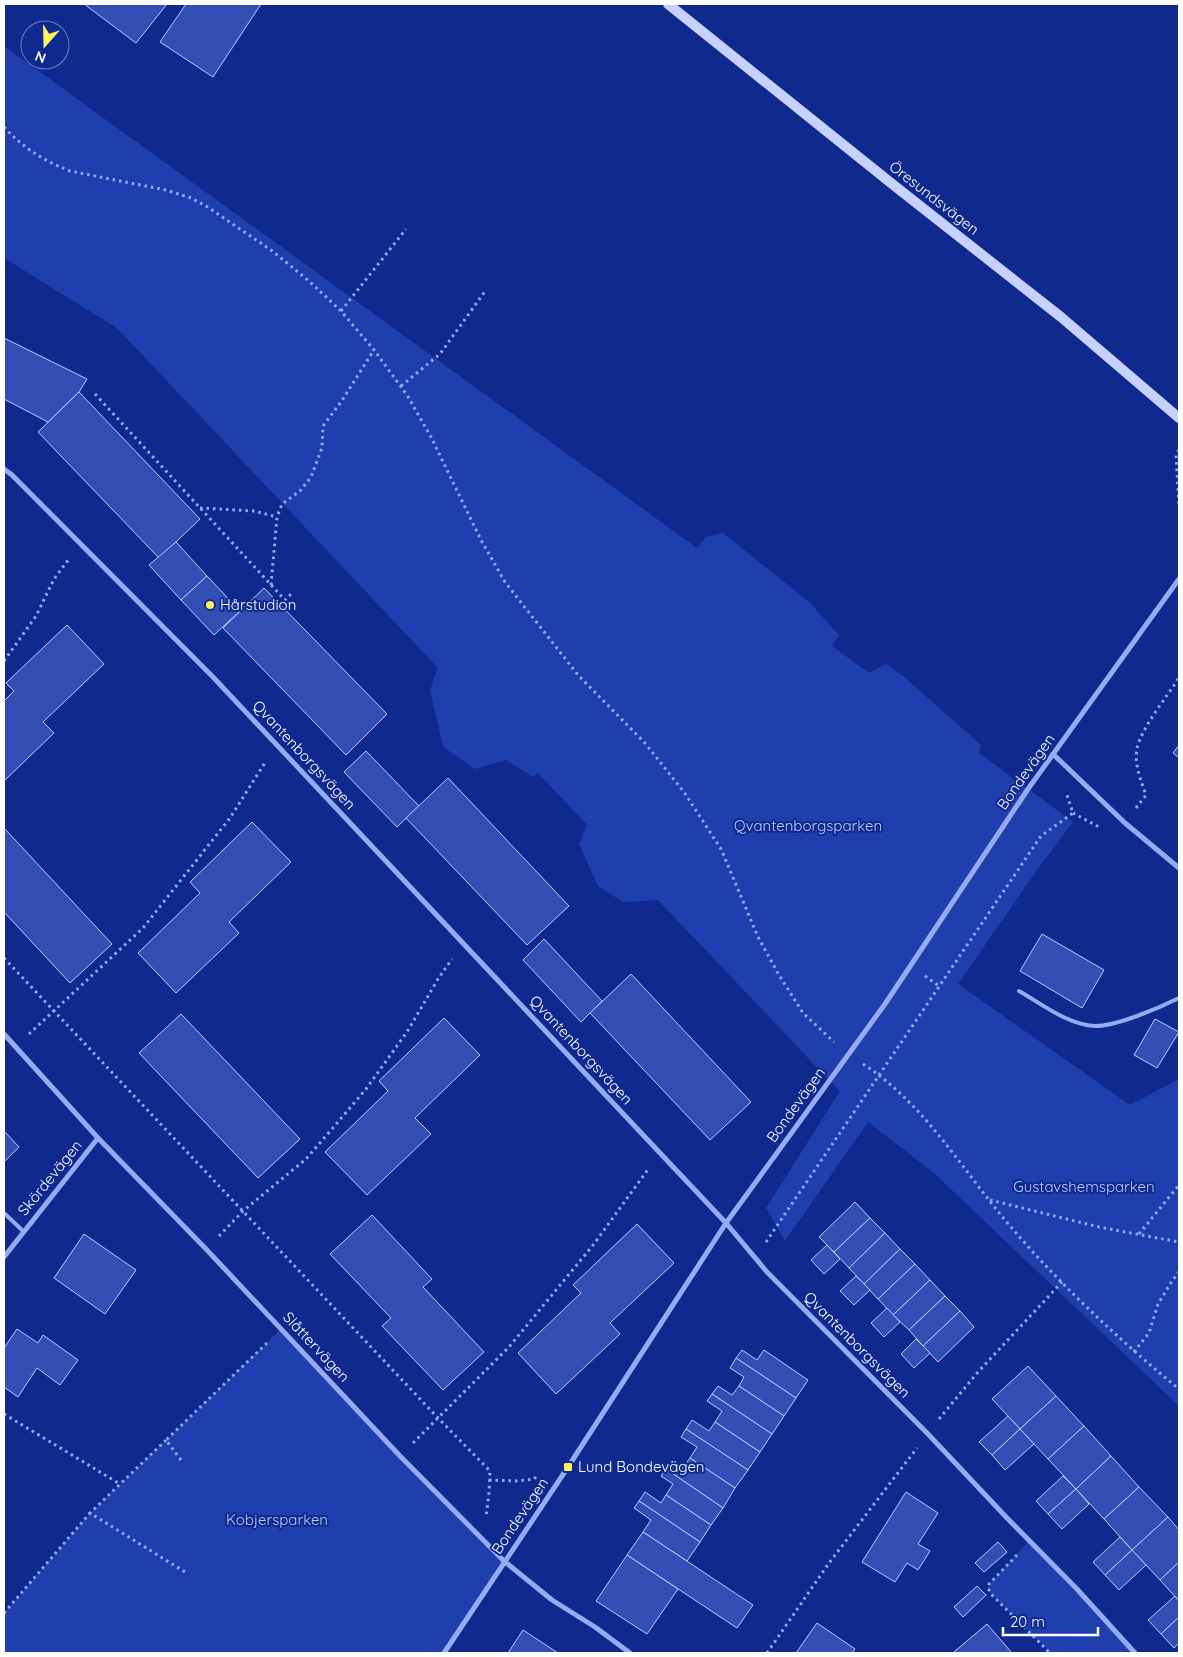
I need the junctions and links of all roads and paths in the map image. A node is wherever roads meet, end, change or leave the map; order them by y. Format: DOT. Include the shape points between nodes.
graph roads {
  1 [pos="668,4"];
  2 [pos="4,127"];
  3 [pos="406,229"];
  4 [pos="486,290"];
  5 [pos="341,311"];
  6 [pos="374,350"];
  7 [pos="401,386"];
  8 [pos="95,394"];
  9 [pos="1179,418"];
  10 [pos="1179,450"];
  11 [pos="4,469"];
  12 [pos="1179,506"];
  13 [pos="200,508"];
  14 [pos="277,517"];
  15 [pos="81,544"];
  16 [pos="1179,579"];
  17 [pos="272,586"];
  18 [pos="292,593"];
  19 [pos="4,661"];
  20 [pos="1179,678"];
  21 [pos="276,744"];
  22 [pos="1054,754"];
  23 [pos="1146,795"];
  24 [pos="1179,868"];
  25 [pos="464,942"];
  26 [pos="4,958"];
  27 [pos="923,975"];
  28 [pos="939,986"];
  29 [pos="1019,991"];
  30 [pos="1179,998"];
  31 [pos="54,1011"];
  32 [pos="4,1034"];
  33 [pos="16,1047"];
  34 [pos="848,1055"];
  35 [pos="880,1075"];
  36 [pos="98,1138"];
  37 [pos="660,1153"];
  38 [pos="1179,1185"];
  39 [pos="989,1200"];
  40 [pos="243,1211"];
  41 [pos="4,1213"];
  42 [pos="726,1223"];
  43 [pos="23,1231"];
  44 [pos="1139,1234"];
  45 [pos="1179,1242"];
  46 [pos="206,1248"];
  47 [pos="4,1257"];
  48 [pos="755,1258"];
  49 [pos="1179,1272"];
  50 [pos="1062,1282"];
  51 [pos="282,1328"];
  52 [pos="1134,1352"];
  53 [pos="1179,1390"];
  54 [pos="4,1414"];
  55 [pos="438,1418"];
  56 [pos="928,1434"];
  57 [pos="166,1440"];
  58 [pos="400,1456"];
  59 [pos="181,1460"];
  60 [pos="538,1474"];
  61 [pos="489,1480"];
  62 [pos="120,1484"];
  63 [pos="90,1513"];
  64 [pos="483,1540"];
  65 [pos="1030,1541"];
  66 [pos="504,1561"];
  67 [pos="185,1572"];
  68 [pos="4,1612"];
  69 [pos="444,1653"];
  70 [pos="630,1653"];
  71 [pos="767,1653"];
  72 [pos="1050,1653"];
  73 [pos="1134,1653"];
  1 -- 9 [label="street, Öresundsvägen" via="1061,317"];
  2 -- 5 [label="path" via="20,144 61,168 172,191 206,206 271,250"];
  3 -- 5 [label="path"];
  4 -- 7 [label="path" via="440,354"];
  5 -- 6 [label="path"];
  6 -- 7 [label="path"];
  6 -- 14 [label="path" via="323,426 322,448 311,477 300,491 282,504"];
  7 -- 34 [label="path" via="431,437 505,582 578,675 644,742 684,792 721,849 758,937 802,1013"];
  8 -- 13 [label="path"];
  10 -- 12 [label="path" via="1176,455"];
  11 -- 15 [label="street, Qvantenborgsvägen"];
  13 -- 14 [label="path" via="254,511"];
  13 -- 17 [label="path"];
  14 -- 17 [label="path"];
  15 -- 19 [label="path" via="54,579 36,616"];
  15 -- 21 [label="street, Qvantenborgsvägen"];
  16 -- 22 [label="street, Bondevägen"];
  17 -- 18 [label="path" via="285,600"];
  20 -- 23 [label="path" via="1143,733 1137,748 1140,779"];
  21 -- 25 [label="street, Qvantenborgsvägen"];
  21 -- 31 [label="path" via="230,818 149,921"];
  22 -- 24 [label="street"];
  22 -- 28 [label="path" via="1073,813 1041,836"];
  22 -- 34 [label="street, Bondevägen"];
  25 -- 37 [label="street, Qvantenborgsvägen"];
  25 -- 40 [label="path" via="438,979 408,1032 366,1089 306,1160"];
  26 -- 31 [label="path"];
  27 -- 28 [label="path"];
  28 -- 35 [label="path"];
  29 -- 30 [label="lane" via="1073,1021 1096,1026 1157,1009"];
  31 -- 33 [label="path"];
  31 -- 40 [label="path"];
  32 -- 33 [label="street, Slåttervägen"];
  33 -- 36 [label="street, Slåttervägen"];
  34 -- 35 [label="path"];
  34 -- 42 [label="street, Bondevägen"];
  35 -- 39 [label="path" via="924,1116"];
  35 -- 48 [label="path"];
  36 -- 43 [label="street, Skördevägen"];
  36 -- 46 [label="street, Slåttervägen"];
  37 -- 42 [label="street, Qvantenborgsvägen"];
  37 -- 55 [label="path" via="549,1300 509,1347"];
  38 -- 44 [label="path"];
  39 -- 44 [label="path"];
  39 -- 50 [label="path"];
  40 -- 46 [label="path"];
  40 -- 55 [label="path"];
  41 -- 43 [label="lane"];
  42 -- 48 [label="street, Qvantenborgsvägen"];
  42 -- 66 [label="street, Bondevägen"];
  43 -- 47 [label="street, Skördevägen"];
  44 -- 45 [label="path"];
  46 -- 51 [label="street, Slåttervägen"];
  48 -- 56 [label="street, Qvantenborgsvägen"];
  49 -- 52 [label="path" via="1158,1304 1149,1333"];
  50 -- 52 [label="path"];
  50 -- 56 [label="path" via="978,1372"];
  51 -- 57 [label="path"];
  51 -- 58 [label="street, Slåttervägen"];
  52 -- 53 [label="path"];
  54 -- 62 [label="path"];
  55 -- 58 [label="path"];
  55 -- 61 [label="path" via="490,1471"];
  56 -- 65 [label="street, Qvantenborgsvägen"];
  56 -- 71 [label="path" via="829,1562"];
  57 -- 59 [label="path"];
  57 -- 62 [label="path"];
  58 -- 64 [label="street, Slåttervägen"];
  60 -- 61 [label="path" via="534,1479"];
  61 -- 64 [label="path"];
  62 -- 63 [label="path"];
  63 -- 67 [label="path"];
  63 -- 68 [label="path"];
  64 -- 66 [label="street, Slåttervägen"];
  65 -- 72 [label="path" via="988,1588"];
  65 -- 73 [label="street, Qvantenborgsvägen"];
  66 -- 69 [label="street, Bondevägen"];
  66 -- 70 [label="street, Slåttervägen" via="552,1600"];
}
